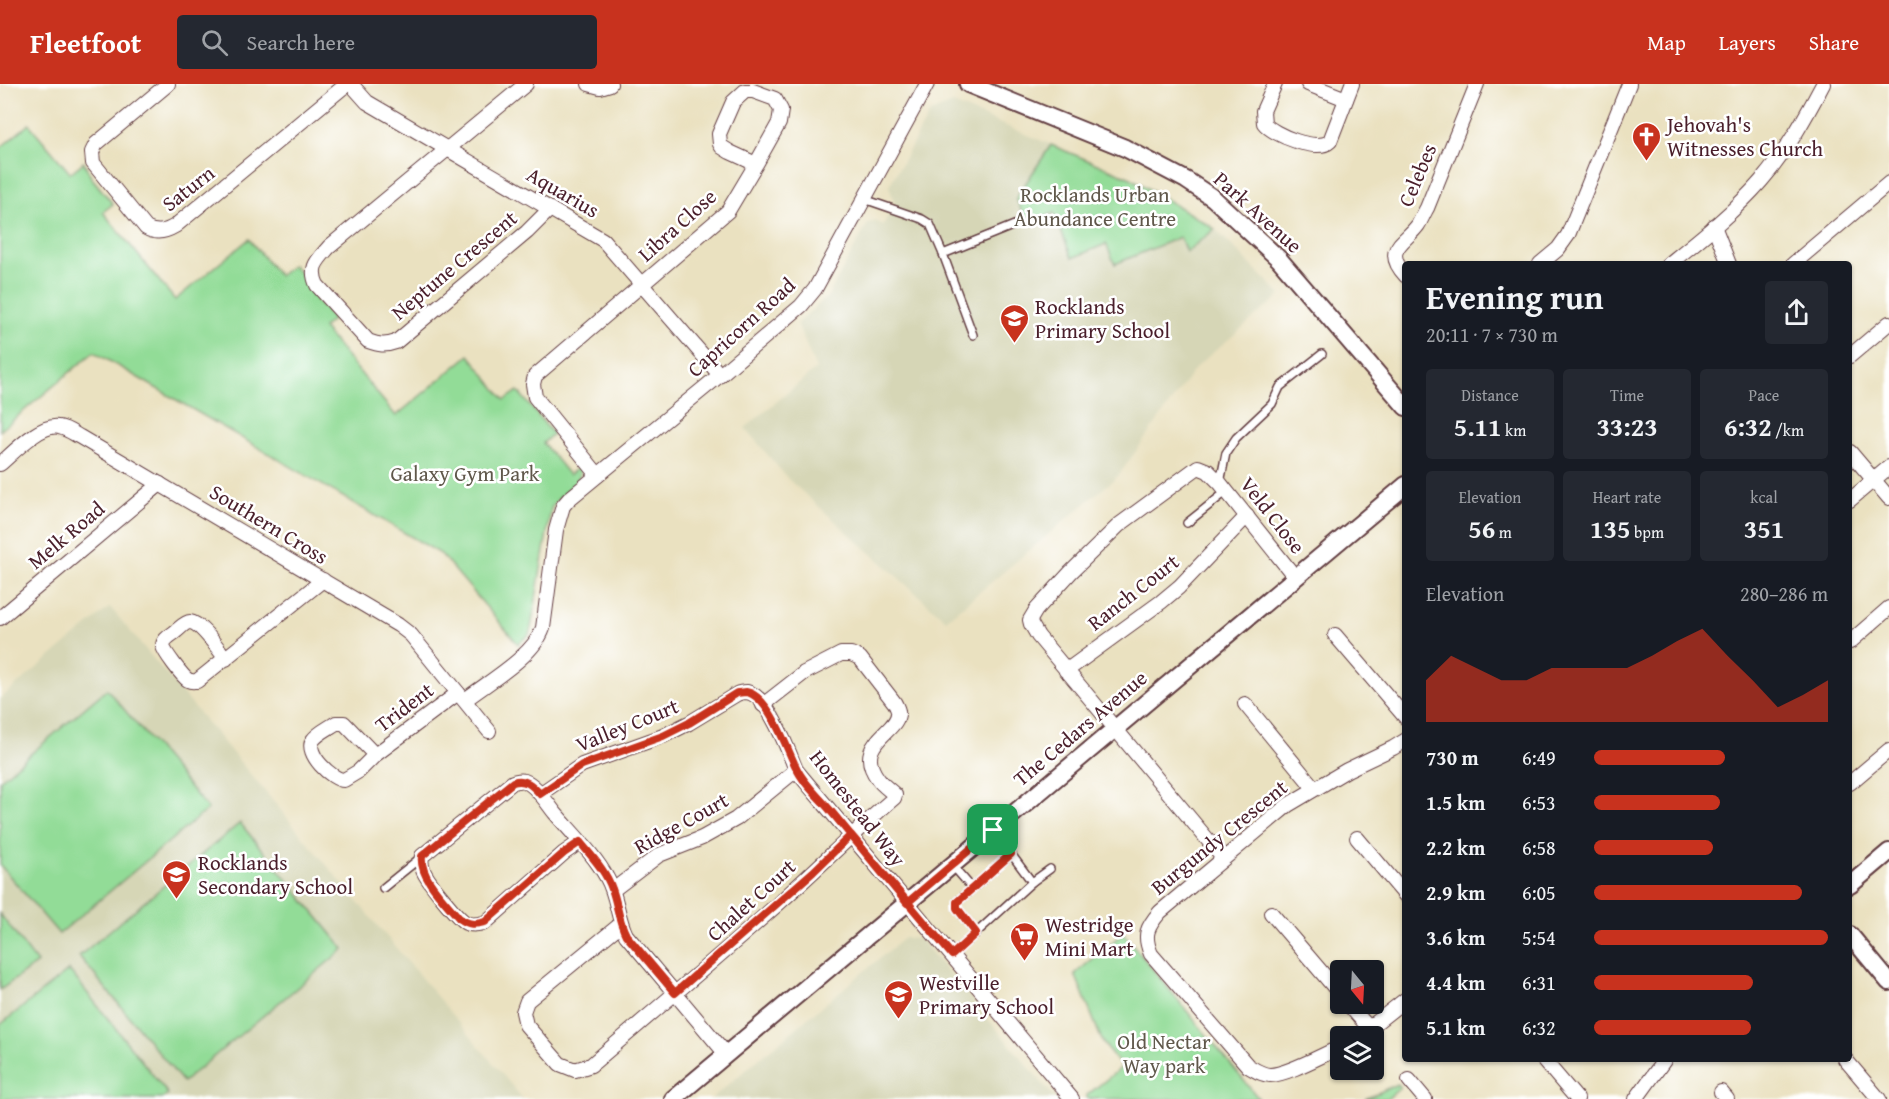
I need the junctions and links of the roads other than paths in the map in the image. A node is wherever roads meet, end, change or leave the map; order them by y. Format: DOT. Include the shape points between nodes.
graph roads {
  1 [pos="168,84"];
  2 [pos="349,84"];
  3 [pos="526,84"];
  4 [pos="589,84"];
  5 [pos="610,84"];
  6 [pos="927,84"];
  7 [pos="968,84"];
  8 [pos="1275,84"];
  9 [pos="1308,84"];
  10 [pos="1352,84"];
  11 [pos="1477,84"];
  12 [pos="1629,84"];
  13 [pos="1823,84"];
  14 [pos="1346,99"];
  15 [pos="449,149"];
  16 [pos="756,164"];
  17 [pos="1889,183"];
  18 [pos="864,199"];
  19 [pos="550,209"];
  20 [pos="1017,224"];
  21 [pos="1714,226"];
  22 [pos="943,254"];
  23 [pos="1543,261"];
  24 [pos="1673,261"];
  25 [pos="1728,261"];
  26 [pos="1797,261"];
  27 [pos="1402,270"];
  28 [pos="642,285"];
  29 [pos="1889,323"];
  30 [pos="973,335"];
  31 [pos="1322,354"];
  32 [pos="1852,354"];
  33 [pos="720,375"];
  34 [pos="1402,402"];
  35 [pos="1852,454"];
  36 [pos="0,464"];
  37 [pos="1889,467"];
  38 [pos="598,475"];
  39 [pos="1874,480"];
  40 [pos="160,484"];
  41 [pos="1224,487"];
  42 [pos="1402,488"];
  43 [pos="1852,498"];
  44 [pos="1889,498"];
  45 [pos="1247,516"];
  46 [pos="1187,523"];
  47 [pos="1295,577"];
  48 [pos="322,580"];
  49 [pos="1889,608"];
  50 [pos="0,618"];
  51 [pos="1335,635"];
  52 [pos="1852,640"];
  53 [pos="226,659"];
  54 [pos="1066,671"];
  55 [pos="461,697"];
  56 [pos="1245,704"];
  57 [pos="763,705"];
  58 [pos="1402,713"];
  59 [pos="1114,729"];
  60 [pos="489,731"];
  61 [pos="1402,742"];
  62 [pos="1889,750"];
  63 [pos="375,755"];
  64 [pos="796,770"];
  65 [pos="1852,781"];
  66 [pos="1314,788"];
  67 [pos="540,794"];
  68 [pos="993,830"];
  69 [pos="851,835"];
  70 [pos="1357,837"];
  71 [pos="580,842"];
  72 [pos="1889,852"];
  73 [pos="1011,854"];
  74 [pos="422,856"];
  75 [pos="1223,858"];
  76 [pos="952,865"];
  77 [pos="1050,869"];
  78 [pos="1032,882"];
  79 [pos="1852,883"];
  80 [pos="383,888"];
  81 [pos="972,888"];
  82 [pos="613,890"];
  83 [pos="1402,891"];
  84 [pos="907,903"];
  85 [pos="1271,913"];
  86 [pos="621,924"];
  87 [pos="976,933"];
  88 [pos="1852,937"];
  89 [pos="952,955"];
  90 [pos="1330,982"];
  91 [pos="1889,982"];
  92 [pos="675,993"];
  93 [pos="1402,1002"];
  94 [pos="1373,1026"];
  95 [pos="1330,1052"];
  96 [pos="726,1054"];
  97 [pos="1545,1062"];
  98 [pos="1663,1062"];
  99 [pos="1848,1062"];
  100 [pos="1409,1080"];
  101 [pos="673,1099"];
  102 [pos="1072,1099"];
  103 [pos="1425,1099"];
  104 [pos="1576,1099"];
  105 [pos="1636,1099"];
  106 [pos="1879,1099"];
  1 -- 2 [label="street, Saturn" via="96,144 92,152 93,163 146,228 155,232 175,226"];
  2 -- 15 [label="street, Aquarius" via="367,102"];
  3 -- 15 [label="street, Neptune Crescent"];
  4 -- 5 [label="street"];
  6 -- 18 [label="street, Capricorn Road"];
  7 -- 34 [label="street, Park Avenue" via="1125,148 1213,198 1292,273"];
  8 -- 14 [label="street" via="1263,111 1264,123 1272,131 1313,146 1330,141"];
  9 -- 14 [label="street"];
  10 -- 14 [label="street"];
  11 -- 27 [label="street, Celebes" via="1427,208 1396,249 1396,262"];
  12 -- 23 [label="street" via="1568,235"];
  13 -- 21 [label="street" via="1773,166"];
  15 -- 19 [label="street, Aquarius"];
  15 -- 19 [label="street, Neptune Crescent" via="317,261 317,285 368,341 380,345 396,342"];
  16 -- 16 [label="street, Libra Close" via="720,144 719,134 733,102 745,91 775,99 781,110 779,123"];
  16 -- 28 [label="street, Libra Close" via="725,215"];
  17 -- 26 [label="street"];
  18 -- 22 [label="lane" via="928,222"];
  18 -- 33 [label="street, Capricorn Road" via="801,306"];
  19 -- 28 [label="street, Aquarius" via="603,240"];
  20 -- 22 [label="lane"];
  21 -- 24 [label="street"];
  21 -- 25 [label="street"];
  22 -- 30 [label="lane"];
  28 -- 33 [label="street, Aquarius"];
  28 -- 38 [label="street" via="541,370 533,384 535,398"];
  29 -- 32 [label="street"];
  31 -- 41 [label="lane, Veld Close" via="1280,387 1274,401 1230,444"];
  33 -- 38 [label="street, Capricorn Road"];
  35 -- 39 [label="street"];
  36 -- 40 [label="street, Southern Cross" via="36,434 50,426 59,427"];
  37 -- 39 [label="street"];
  38 -- 55 [label="street, Capricorn Road" via="563,506 540,637 522,656"];
  39 -- 43 [label="street"];
  39 -- 44 [label="street"];
  40 -- 48 [label="street, Southern Cross"];
  40 -- 50 [label="street, Melk Road"];
  41 -- 45 [label="street, Veld Close"];
  41 -- 46 [label="lane"];
  41 -- 54 [label="street" via="1201,467 1195,468 1119,525 1036,610 1031,624"];
  42 -- 47 [label="street, The Cedars Avenue"];
  45 -- 47 [label="street, Veld Close"];
  45 -- 54 [label="street, Ranch Court" via="1179,587"];
  47 -- 59 [label="street, The Cedars Avenue"];
  48 -- 53 [label="street"];
  48 -- 55 [label="street, Southern Cross" via="403,629"];
  49 -- 52 [label="street"];
  51 -- 58 [label="street"];
  53 -- 53 [label="street" via="193,682 185,678 165,651 164,643 189,622 203,631"];
  54 -- 59 [label="street"];
  55 -- 60 [label="street, Southern Cross"];
  55 -- 63 [label="street, Trident"];
  56 -- 66 [label="street"];
  57 -- 64 [label="street, Homestead Way" via="780,731"];
  57 -- 67 [label="street, Valley Court" via="752,694 737,693 663,736 582,765"];
  57 -- 69 [label="street, Chalet Court" via="804,673 842,654 860,657 894,702 897,719 876,742 869,757 879,782 895,796"];
  59 -- 68 [label="street, The Cedars Avenue"];
  59 -- 75 [label="street"];
  61 -- 66 [label="street, Burgundy Crescent"];
  62 -- 65 [label="street"];
  63 -- 63 [label="street, Trident" via="354,775 340,780 333,777 311,747 314,739 340,722"];
  64 -- 69 [label="street, Homestead Way"];
  64 -- 82 [label="street, Ridge Court" via="736,819 659,855"];
  66 -- 75 [label="street, Burgundy Crescent"];
  67 -- 71 [label="street"];
  67 -- 74 [label="street" via="527,782 513,782"];
  68 -- 73 [label="lane"];
  68 -- 76 [label="street, The Cedars Avenue"];
  69 -- 84 [label="street, Homestead Way"];
  69 -- 92 [label="street, Chalet Court"];
  70 -- 83 [label="street"];
  71 -- 74 [label="street" via="485,922 475,925 459,918 426,876"];
  71 -- 82 [label="street"];
  72 -- 79 [label="street"];
  73 -- 78 [label="lane"];
  73 -- 81 [label="lane"];
  74 -- 80 [label="lane"];
  75 -- 95 [label="street, Burgundy Crescent" via="1149,925 1146,941 1151,954 1240,1058 1258,1072 1282,1073"];
  76 -- 81 [label="lane"];
  76 -- 84 [label="street, The Cedars Avenue"];
  77 -- 78 [label="lane"];
  78 -- 87 [label="lane"];
  81 -- 87 [label="lane" via="956,906"];
  82 -- 86 [label="street"];
  84 -- 89 [label="street, Homestead Way"];
  84 -- 96 [label="street, The Cedars Avenue"];
  85 -- 90 [label="street"];
  86 -- 92 [label="street"];
  86 -- 92 [label="street, Chalet Court" via="527,1001 523,1012 526,1025 560,1064 575,1070 591,1065"];
  87 -- 89 [label="lane"];
  88 -- 91 [label="street"];
  89 -- 102 [label="street, Homestead Way"];
  92 -- 96 [label="street"];
  93 -- 94 [label="street"];
  96 -- 101 [label="street, The Cedars Avenue"];
  97 -- 104 [label="street"];
  98 -- 105 [label="street"];
  99 -- 106 [label="street"];
  100 -- 103 [label="street"];
}
